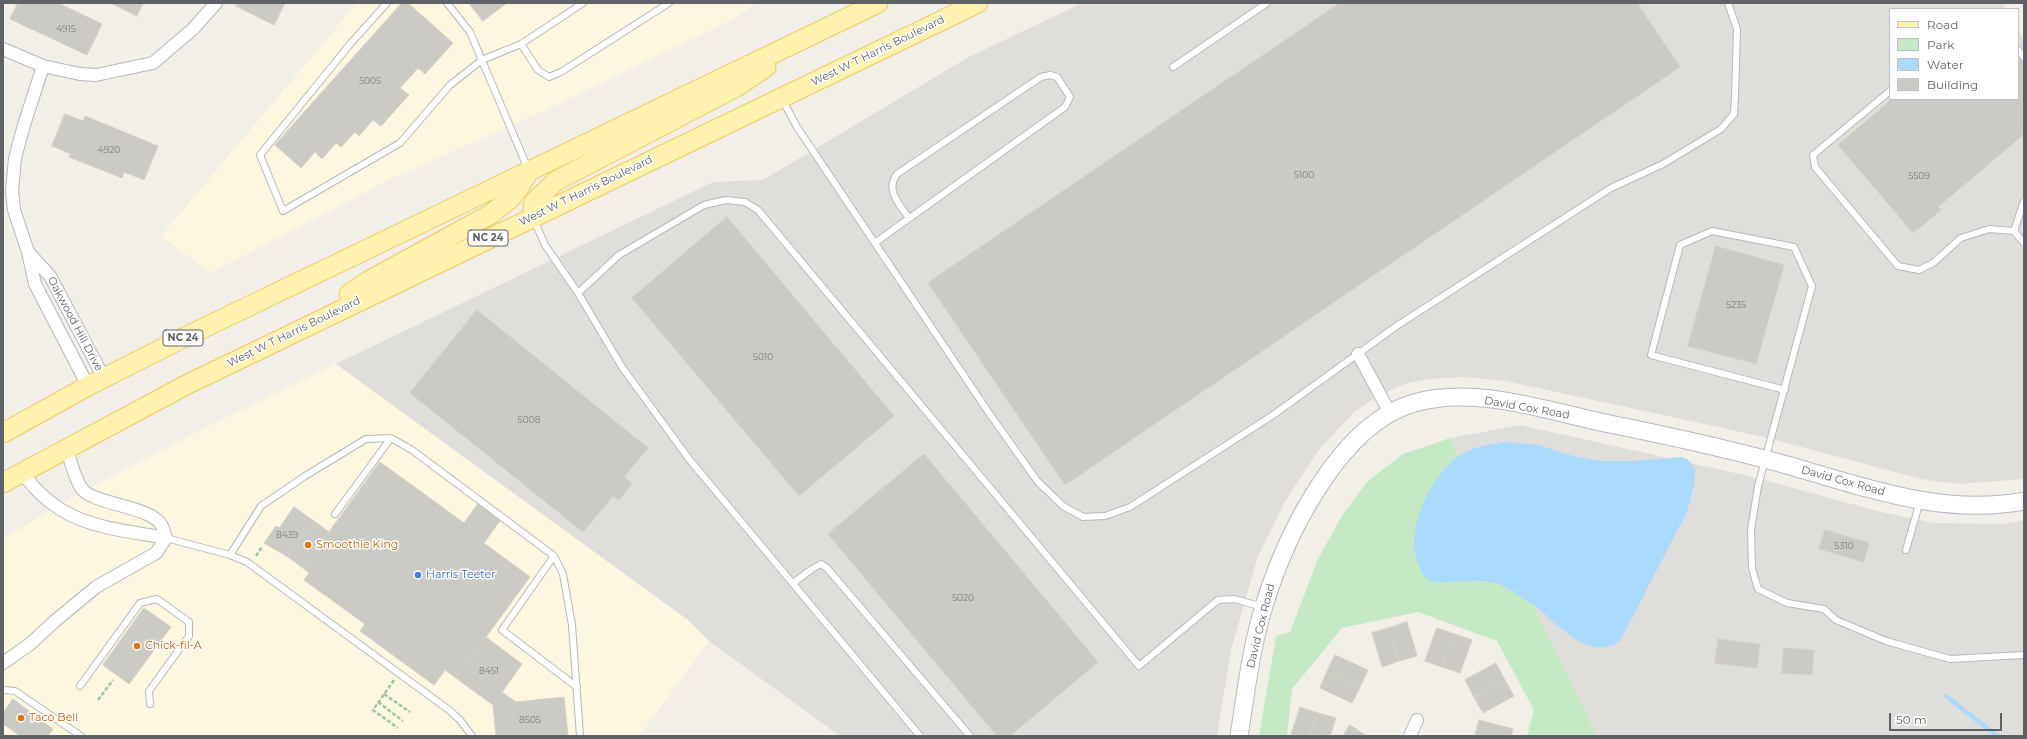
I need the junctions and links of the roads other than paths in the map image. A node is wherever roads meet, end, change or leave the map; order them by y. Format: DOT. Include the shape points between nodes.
graph roads {
  1 [pos="216,3"];
  2 [pos="387,3"];
  3 [pos="447,3"];
  4 [pos="583,3"];
  5 [pos="669,3"];
  6 [pos="878,3"];
  7 [pos="978,3"];
  8 [pos="1267,3"];
  9 [pos="1728,3"];
  10 [pos="809,36"];
  11 [pos="521,44"];
  12 [pos="3,49"];
  13 [pos="482,60"];
  14 [pos="43,66"];
  15 [pos="1173,67"];
  16 [pos="1889,92"];
  17 [pos="781,98"];
  18 [pos="529,171"];
  19 [pos="2024,201"];
  20 [pos="532,217"];
  21 [pos="909,218"];
  22 [pos="2014,231"];
  23 [pos="876,242"];
  24 [pos="2024,243"];
  25 [pos="28,252"];
  26 [pos="578,293"];
  27 [pos="277,340"];
  28 [pos="1358,354"];
  29 [pos="96,382"];
  30 [pos="1785,390"];
  31 [pos="1390,413"];
  32 [pos="3,433"];
  33 [pos="391,438"];
  34 [pos="66,448"];
  35 [pos="1767,460"];
  36 [pos="22,472"];
  37 [pos="3,483"];
  38 [pos="1920,500"];
  39 [pos="2024,501"];
  40 [pos="335,514"];
  41 [pos="166,538"];
  42 [pos="1906,550"];
  43 [pos="230,555"];
  44 [pos="554,556"];
  45 [pos="793,583"];
  46 [pos="1263,607"];
  47 [pos="2024,655"];
  48 [pos="3,663"];
  49 [pos="80,686"];
  50 [pos="576,687"];
  51 [pos="3,690"];
  52 [pos="150,704"];
  53 [pos="1417,720"];
  54 [pos="81,736"];
  55 [pos="472,736"];
  56 [pos="580,736"];
  57 [pos="920,736"];
  58 [pos="970,736"];
  59 [pos="1239,736"];
  60 [pos="1410,736"];
  1 -- 14 [label="street" via="193,30 153,63 96,75"];
  2 -- 13 [label="lane" via="260,155 283,211 400,143 450,85"];
  3 -- 13 [label="lane" via="470,32"];
  4 -- 11 [label="lane"];
  5 -- 11 [label="lane" via="561,72 549,77 538,70"];
  6 -- 10 [label="main road, NC 24"];
  7 -- 17 [label="main road, West W T Harris Boulevard / NC 24"];
  8 -- 15 [label="lane"];
  9 -- 28 [label="lane" via="1737,29 1734,114 1722,129 1663,164 1611,188 1398,325"];
  10 -- 18 [label="main road, NC 24"];
  10 -- 20 [label="main road" via="738,86 556,181 534,202"];
  11 -- 13 [label="lane"];
  12 -- 14 [label="street"];
  13 -- 18 [label="lane"];
  14 -- 25 [label="street, Oakwood Hill Drive" via="15,158 12,191 14,210"];
  16 -- 22 [label="lane" via="1813,155 1815,167 1898,266 1918,270 1933,263 1961,238 1989,229"];
  17 -- 20 [label="main road, West W T Harris Boulevard / NC 24"];
  17 -- 23 [label="lane" via="797,127"];
  18 -- 27 [label="main road" via="511,198 491,214 370,280"];
  18 -- 29 [label="main road, NC 24" via="327,267"];
  19 -- 22 [label="lane"];
  20 -- 26 [label="lane" via="545,245"];
  20 -- 27 [label="main road, West W T Harris Boulevard / NC 24"];
  21 -- 21 [label="lane" via="1065,107 1070,97 1057,77 1041,77 898,174 892,181 892,189"];
  21 -- 23 [label="lane"];
  22 -- 24 [label="lane"];
  23 -- 28 [label="lane" via="989,413 1038,482 1063,506 1083,517 1105,516 1130,507 1274,415"];
  25 -- 29 [label="street, Oakwood Hill Drive" via="50,276"];
  25 -- 29 [label="street, Oakwood Hill Drive" via="35,284"];
  26 -- 45 [label="lane" via="622,367 689,459"];
  26 -- 46 [label="lane" via="619,255 704,206 726,200 745,202 758,210 1140,666 1218,600 1235,599"];
  27 -- 34 [label="main road, West W T Harris Boulevard / NC 24" via="186,384"];
  28 -- 31 [label="street"];
  29 -- 32 [label="main road, NC 24"];
  30 -- 30 [label="lane" via="1812,286 1794,247 1712,231 1680,245 1651,355"];
  30 -- 35 [label="lane"];
  31 -- 35 [label="main road, David Cox Road" via="1433,399 1481,399 1513,403"];
  31 -- 46 [label="main road, David Cox Road" via="1359,436 1320,485 1275,571"];
  33 -- 40 [label="lane"];
  33 -- 43 [label="lane" via="366,439 261,506"];
  33 -- 44 [label="lane" via="412,450"];
  34 -- 36 [label="main road, West W T Harris Boulevard / NC 24"];
  34 -- 41 [label="street" via="81,488 90,496 122,504 153,518 162,524"];
  35 -- 38 [label="main road, David Cox Road" via="1854,485"];
  35 -- 47 [label="lane" via="1758,486 1751,530 1752,568 1758,589 1787,603 1824,609 1836,620 1886,641 1950,659"];
  36 -- 37 [label="main road, West W T Harris Boulevard / NC 24"];
  36 -- 41 [label="street" via="44,499 84,522"];
  38 -- 39 [label="main road, David Cox Road" via="1952,505"];
  38 -- 42 [label="lane"];
  41 -- 43 [label="lane"];
  41 -- 48 [label="street" via="156,553 96,587 30,644"];
  43 -- 55 [label="lane" via="247,562 460,720"];
  44 -- 50 [label="lane" via="563,574 572,625"];
  44 -- 50 [label="lane" via="502,630"];
  45 -- 57 [label="lane"];
  45 -- 58 [label="lane" via="821,564 827,568"];
  46 -- 59 [label="main road, David Cox Road" via="1252,654"];
  49 -- 52 [label="lane" via="140,603 157,599 190,622 189,636 149,691"];
  50 -- 56 [label="lane"];
  51 -- 54 [label="lane" via="15,691"];
  53 -- 60 [label="street"];
}
